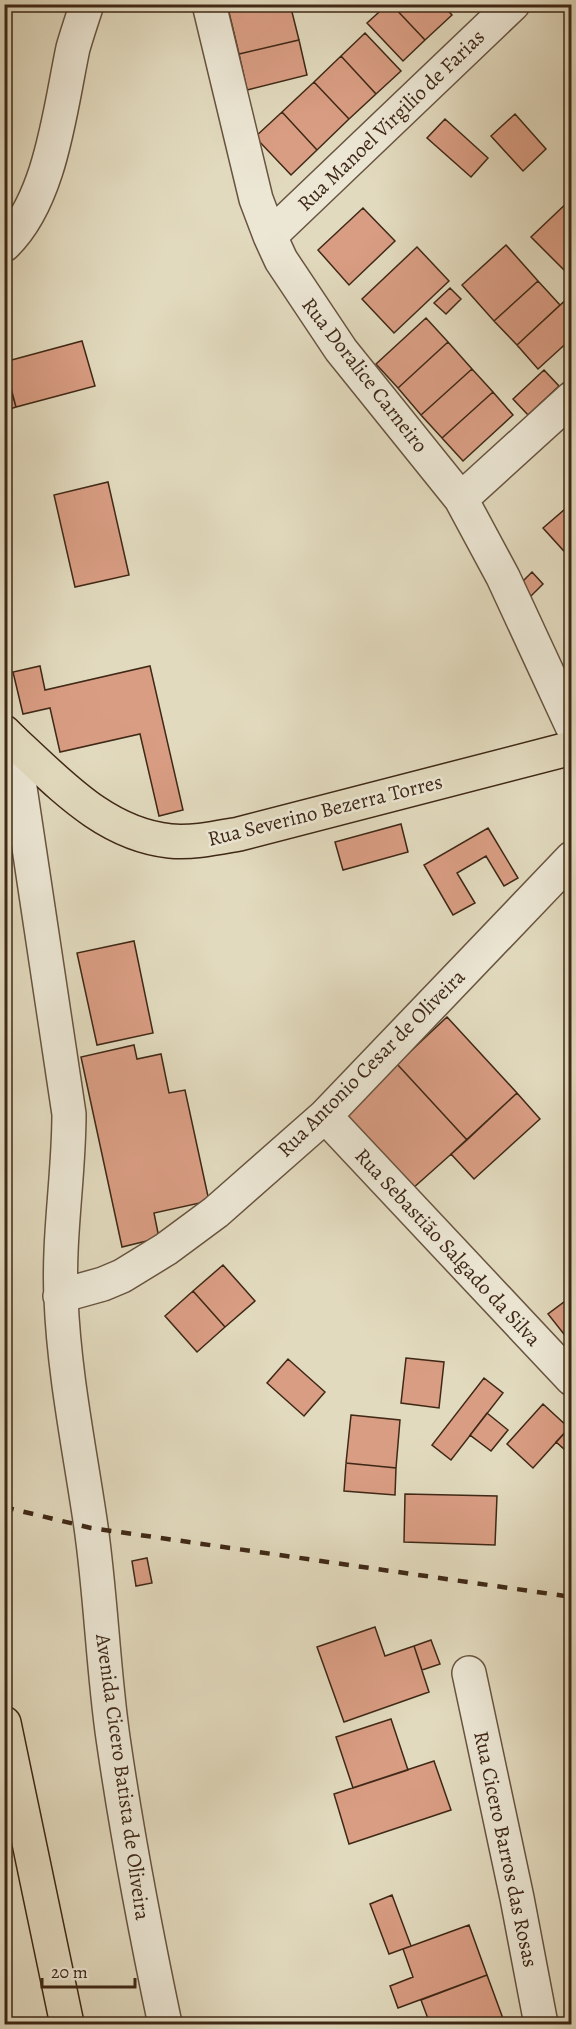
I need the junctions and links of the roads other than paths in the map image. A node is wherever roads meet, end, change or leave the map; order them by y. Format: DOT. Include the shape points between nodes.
graph roads {
  1 [pos="87,4"];
  2 [pos="208,4"];
  3 [pos="513,4"];
  4 [pos="270,236"];
  5 [pos="4,245"];
  6 [pos="572,398"];
  7 [pos="461,499"];
  8 [pos="572,726"];
  9 [pos="9,736"];
  10 [pos="572,748"];
  11 [pos="567,872"];
  12 [pos="325,1116"];
  13 [pos="60,1296"];
  14 [pos="572,1379"];
  15 [pos="469,1673"];
  16 [pos="4,1723"];
  17 [pos="67,2025"];
  18 [pos="165,2025"];
  19 [pos="541,2025"];
  1 -- 5 [label="street" via="50,155 31,209"];
  2 -- 4 [label="street, Rua Doralice Carneiro" via="256,199"];
  3 -- 4 [label="street, Rua Manoel Virgilio de Farias"];
  4 -- 7 [label="street, Rua Doralice Carneiro" via="296,284 341,350"];
  6 -- 7 [label="street"];
  7 -- 8 [label="street, Rua Doralice Carneiro" via="512,595"];
  9 -- 10 [label="main road, Rua Severino Bezerra Torres" via="82,804 119,827 170,841 239,834"];
  9 -- 13 [label="street, Avenida Cicero Batista de Oliveira" via="69,1114"];
  11 -- 12 [label="street, Rua Antonio Cesar de Oliveira"];
  12 -- 13 [label="street, Rua Antonio Cesar de Oliveira" via="216,1212 166,1249 122,1276"];
  12 -- 14 [label="street, Rua Sebastião Salgado da Silva"];
  13 -- 18 [label="street, Avenida Cicero Batista de Oliveira" via="65,1358 92,1528 114,1747 134,1873"];
  15 -- 19 [label="street, Rua Cicero Barros das Rosas"];
  16 -- 17 [label="main road"];
}
